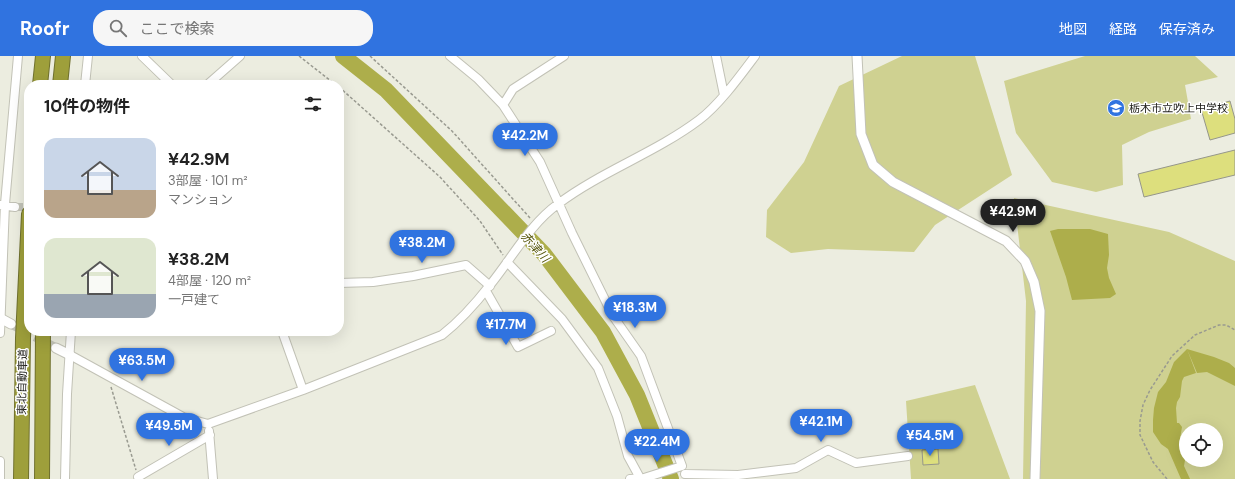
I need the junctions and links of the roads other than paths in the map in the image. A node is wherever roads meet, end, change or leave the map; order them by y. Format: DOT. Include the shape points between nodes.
graph roads {
  1 [pos="18,56"];
  2 [pos="43,56"];
  3 [pos="63,56"];
  4 [pos="88,56"];
  5 [pos="142,56"];
  6 [pos="240,56"];
  7 [pos="450,56"];
  8 [pos="564,56"];
  9 [pos="716,56"];
  10 [pos="755,56"];
  11 [pos="857,56"];
  12 [pos="41,80"];
  13 [pos="61,80"];
  14 [pos="86,80"];
  15 [pos="167,80"];
  16 [pos="213,80"];
  17 [pos="724,95"];
  18 [pos="503,105"];
  19 [pos="2,204"];
  20 [pos="558,204"];
  21 [pos="15,207"];
  22 [pos="509,259"];
  23 [pos="344,283"];
  24 [pos="488,288"];
  25 [pos="24,317"];
  26 [pos="0,318"];
  27 [pos="11,324"];
  28 [pos="551,330"];
  29 [pos="0,333"];
  30 [pos="43,336"];
  31 [pos="71,336"];
  32 [pos="284,336"];
  33 [pos="56,348"];
  34 [pos="70,355"];
  35 [pos="303,390"];
  36 [pos="208,424"];
  37 [pos="210,435"];
  38 [pos="908,456"];
  39 [pos="0,461"];
  40 [pos="685,474"];
  41 [pos="138,477"];
  42 [pos="739,477"];
  43 [pos="642,478"];
  44 [pos="0,479"];
  45 [pos="21,479"];
  46 [pos="42,479"];
  47 [pos="64,479"];
  48 [pos="214,479"];
  49 [pos="630,479"];
  50 [pos="1035,479"];
  1 -- 19 [label="street"];
  2 -- 12 [label="highway"];
  3 -- 13 [label="highway"];
  4 -- 14 [label="street"];
  5 -- 15 [label="street"];
  6 -- 16 [label="street"];
  7 -- 18 [label="street" via="478,79"];
  8 -- 18 [label="street" via="513,89"];
  9 -- 17 [label="street"];
  10 -- 17 [label="street"];
  11 -- 50 [label="street" via="861,134 873,165 893,182 1006,241 1025,261 1034,282 1040,311"];
  17 -- 20 [label="street" via="700,119 669,140"];
  18 -- 20 [label="street" via="540,162"];
  19 -- 21 [label="street"];
  19 -- 26 [label="street"];
  20 -- 22 [label="street" via="535,226"];
  20 -- 43 [label="street" via="613,316 641,356 682,466"];
  22 -- 24 [label="street"];
  22 -- 43 [label="street" via="562,319 598,368 617,416 628,456"];
  23 -- 24 [label="street" via="373,282 466,265"];
  24 -- 28 [label="street" via="518,347"];
  24 -- 35 [label="street" via="457,323 442,335"];
  25 -- 45 [label="highway, 東北自動車道"];
  26 -- 27 [label="street"];
  26 -- 29 [label="street"];
  30 -- 46 [label="highway, 東北自動車道"];
  31 -- 34 [label="street"];
  32 -- 35 [label="street"];
  33 -- 34 [label="street"];
  34 -- 36 [label="street" via="183,418"];
  34 -- 47 [label="street"];
  35 -- 36 [label="street"];
  36 -- 37 [label="street"];
  37 -- 41 [label="street"];
  37 -- 48 [label="street"];
  38 -- 42 [label="street" via="856,463 828,450 796,468"];
  39 -- 44 [label="street"];
  40 -- 42 [label="street"];
  43 -- 49 [label="street"];
}
